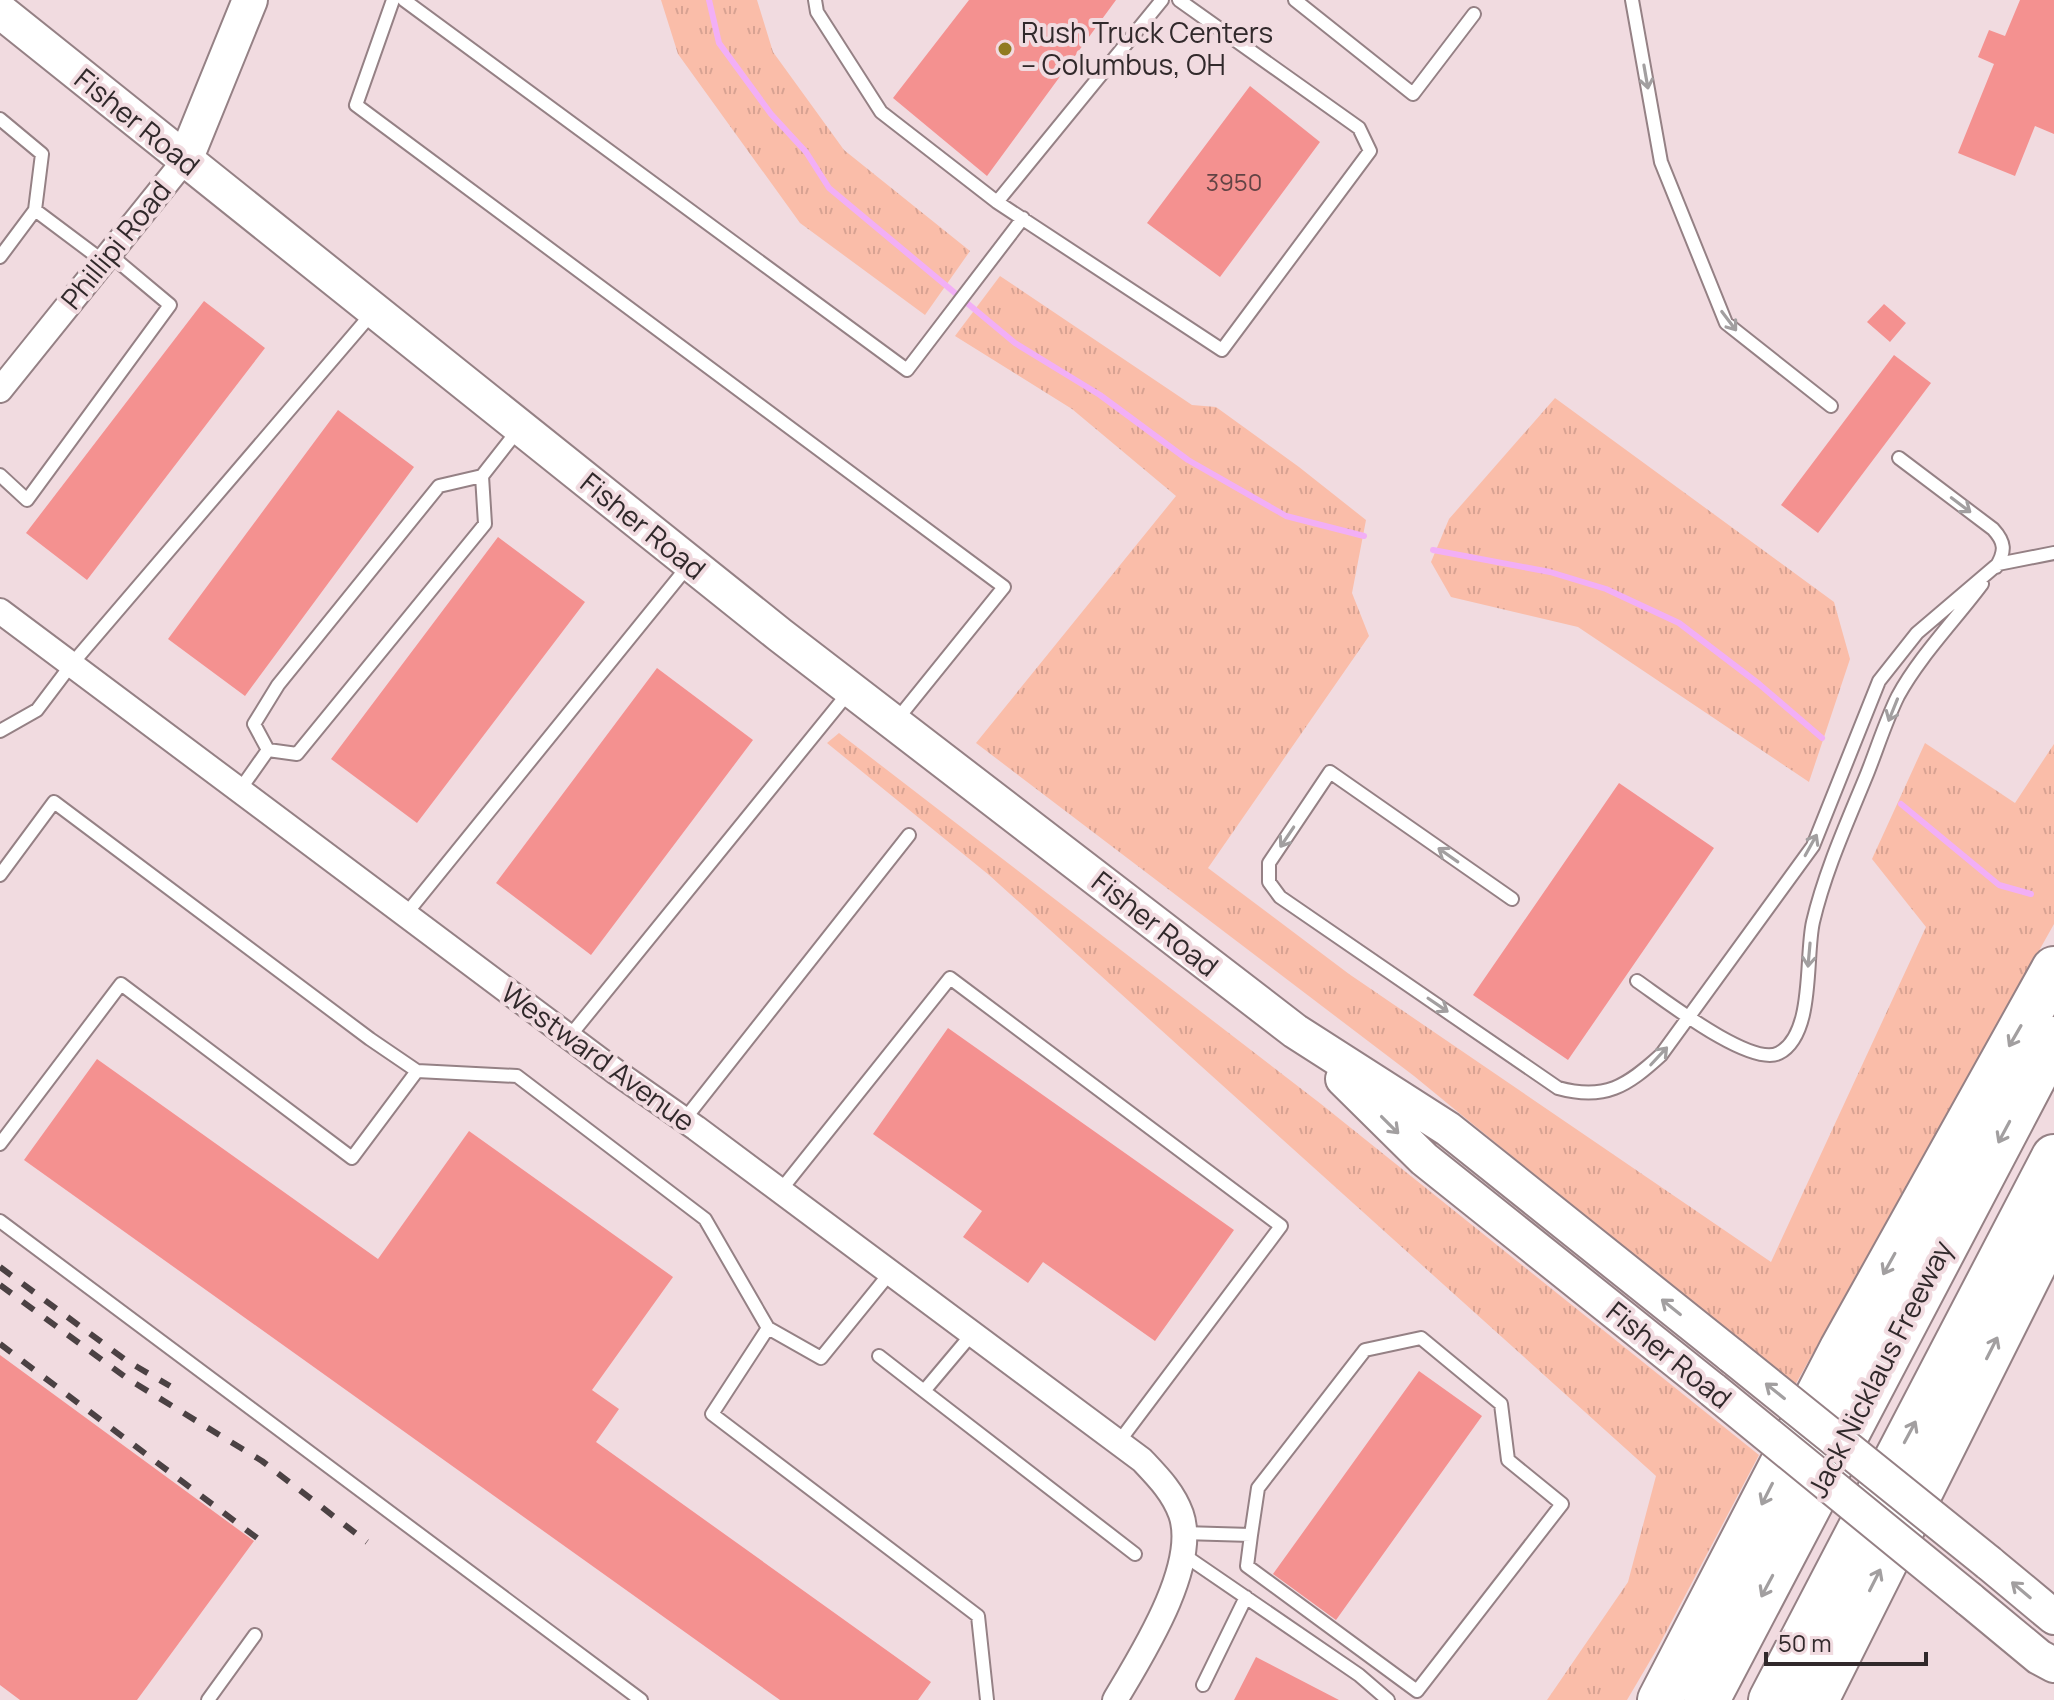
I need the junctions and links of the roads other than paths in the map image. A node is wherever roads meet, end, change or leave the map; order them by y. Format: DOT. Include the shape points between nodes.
graph roads {
  1 [pos="250,0"];
  2 [pos="393,0"];
  3 [pos="404,0"];
  4 [pos="815,0"];
  5 [pos="1162,0"];
  6 [pos="1179,0"];
  7 [pos="1295,0"];
  8 [pos="1632,0"];
  9 [pos="0,11"];
  10 [pos="1474,14"];
  11 [pos="0,119"];
  12 [pos="185,160"];
  13 [pos="997,202"];
  14 [pos="35,210"];
  15 [pos="1023,218"];
  16 [pos="0,257"];
  17 [pos="106,258"];
  18 [pos="374,311"];
  19 [pos="0,390"];
  20 [pos="1831,406"];
  21 [pos="520,428"];
  22 [pos="1899,458"];
  23 [pos="0,475"];
  24 [pos="482,476"];
  25 [pos="2054,553"];
  26 [pos="690,564"];
  27 [pos="1998,564"];
  28 [pos="0,611"];
  29 [pos="71,665"];
  30 [pos="851,690"];
  31 [pos="894,723"];
  32 [pos="0,731"];
  33 [pos="268,750"];
  34 [pos="239,791"];
  35 [pos="909,835"];
  36 [pos="0,875"];
  37 [pos="1512,899"];
  38 [pos="406,914"];
  39 [pos="2054,969"];
  40 [pos="1637,981"];
  41 [pos="1691,1017"];
  42 [pos="1295,1031"];
  43 [pos="569,1037"];
  44 [pos="2054,1039"];
  45 [pos="417,1071"];
  46 [pos="684,1120"];
  47 [pos="0,1144"];
  48 [pos="2054,1157"];
  49 [pos="780,1191"];
  50 [pos="0,1221"];
  51 [pos="2054,1225"];
  52 [pos="890,1273"];
  53 [pos="768,1328"];
  54 [pos="972,1334"];
  55 [pos="879,1356"];
  56 [pos="924,1391"];
  57 [pos="1118,1443"];
  58 [pos="1183,1535"];
  59 [pos="1251,1535"];
  60 [pos="1135,1554"];
  61 [pos="1246,1597"];
  62 [pos="2054,1617"];
  63 [pos="255,1635"];
  64 [pos="1682,1659"];
  65 [pos="2054,1665"];
  66 [pos="1203,1685"];
  67 [pos="208,1700"];
  68 [pos="641,1700"];
  69 [pos="987,1700"];
  70 [pos="1115,1700"];
  71 [pos="1388,1700"];
  72 [pos="1654,1700"];
  73 [pos="1660,1700"];
  74 [pos="1707,1700"];
  75 [pos="1771,1700"];
  76 [pos="1816,1700"];
  1 -- 12 [label="main road, Phillipi Road"];
  2 -- 31 [label="lane" via="356,105 1004,587"];
  3 -- 15 [label="lane" via="907,370"];
  4 -- 13 [label="lane" via="817,12 881,112"];
  5 -- 13 [label="lane"];
  6 -- 15 [label="lane" via="1359,128 1370,151 1222,350"];
  7 -- 10 [label="lane" via="1413,94"];
  8 -- 20 [label="lane, one-way" via="1661,162 1726,323"];
  9 -- 12 [label="main road, Fisher Road"];
  11 -- 14 [label="lane" via="42,154"];
  12 -- 17 [label="street, Phillipi Road"];
  12 -- 18 [label="main road, Fisher Road"];
  13 -- 15 [label="lane"];
  14 -- 16 [label="lane"];
  14 -- 17 [label="lane"];
  17 -- 19 [label="street, Phillipi Road"];
  17 -- 23 [label="lane" via="170,305 27,500"];
  18 -- 21 [label="main road, Fisher Road"];
  18 -- 29 [label="lane"];
  21 -- 24 [label="lane"];
  21 -- 26 [label="main road, Fisher Road"];
  22 -- 27 [label="lane, one-way" via="1993,529 2004,551"];
  24 -- 33 [label="lane" via="485,524 297,754"];
  24 -- 33 [label="lane" via="439,486 278,685 254,724"];
  25 -- 27 [label="lane"];
  26 -- 30 [label="main road, Fisher Road"];
  26 -- 38 [label="lane"];
  41 -- 27 [label="lane, one-way" via="1813,846 1879,681 1917,633"];
  27 -- 41 [label="lane, one-way" via="1899,695 1822,887 1812,926 1805,1011 1790,1042 1770,1057"];
  28 -- 29 [label="street, Westward Avenue"];
  29 -- 32 [label="lane" via="37,710"];
  29 -- 34 [label="street, Westward Avenue"];
  30 -- 31 [label="main road, Fisher Road"];
  30 -- 43 [label="lane"];
  31 -- 42 [label="main road, Fisher Road"];
  33 -- 34 [label="lane"];
  34 -- 38 [label="street, Westward Avenue"];
  35 -- 46 [label="lane"];
  36 -- 45 [label="lane" via="54,802"];
  37 -- 41 [label="lane, one-way" via="1330,772 1269,863 1269,882 1280,897 1558,1088 1596,1094 1613,1090 1661,1055"];
  38 -- 43 [label="street, Westward Avenue"];
  39 -- 64 [label="highway, one-way" via="1842,1349"];
  40 -- 41 [label="lane"];
  62 -- 42 [label="main road, Fisher Road, one-way, bridge" via="1448,1129"];
  42 -- 65 [label="main road, Fisher Road, one-way, bridge" via="1424,1159"];
  43 -- 46 [label="street, Westward Avenue"];
  44 -- 74 [label="highway, Jack Nicklaus Freeway, one-way"];
  45 -- 47 [label="lane" via="352,1158 121,984"];
  45 -- 53 [label="lane" via="517,1076 705,1219"];
  46 -- 49 [label="street, Westward Avenue"];
  75 -- 48 [label="highway, Jack Nicklaus Freeway, one-way"];
  49 -- 52 [label="street, Westward Avenue"];
  49 -- 57 [label="lane" via="950,978 1281,1226"];
  50 -- 68 [label="lane"];
  76 -- 51 [label="highway, one-way"];
  52 -- 53 [label="lane" via="821,1358"];
  52 -- 54 [label="street, Westward Avenue"];
  53 -- 69 [label="lane" via="712,1414 978,1616"];
  54 -- 56 [label="lane"];
  54 -- 57 [label="street, Westward Avenue"];
  55 -- 56 [label="lane"];
  56 -- 60 [label="lane"];
  57 -- 58 [label="street, Westward Avenue" via="1166,1485"];
  58 -- 59 [label="lane"];
  58 -- 61 [label="lane"];
  58 -- 70 [label="street" via="1172,1592"];
  59 -- 59 [label="lane" via="1247,1566 1417,1691 1562,1504 1508,1460 1501,1404 1421,1338 1365,1350 1258,1488"];
  61 -- 66 [label="lane"];
  61 -- 71 [label="lane"];
  63 -- 67 [label="lane"];
  64 -- 72 [label="highway"];
  64 -- 73 [label="highway"];
}
